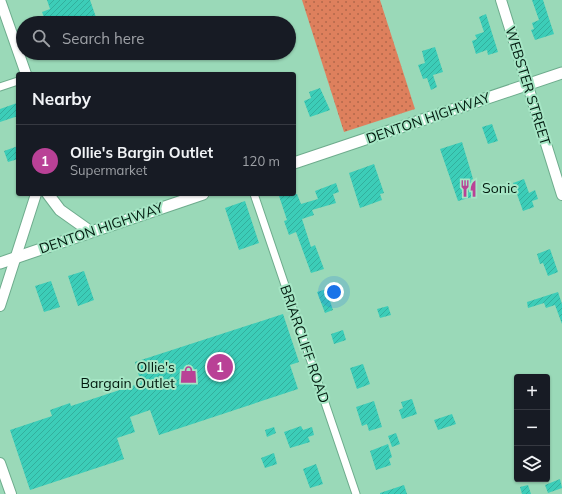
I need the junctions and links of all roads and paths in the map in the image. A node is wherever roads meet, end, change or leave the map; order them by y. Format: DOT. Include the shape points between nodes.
graph roads {
  1 [pos="0,0"];
  2 [pos="501,0"];
  3 [pos="16,46"];
  4 [pos="21,60"];
  5 [pos="25,72"];
  6 [pos="562,72"];
  7 [pos="16,82"];
  8 [pos="528,84"];
  9 [pos="0,87"];
  10 [pos="296,162"];
  11 [pos="562,195"];
  12 [pos="35,196"];
  13 [pos="50,196"];
  14 [pos="197,196"];
  15 [pos="255,196"];
  16 [pos="91,232"];
  17 [pos="15,258"];
  18 [pos="0,263"];
  19 [pos="0,306"];
  20 [pos="0,463"];
  21 [pos="11,494"];
  22 [pos="356,494"];
  1 -- 3 [label="main road"];
  2 -- 8 [label="main road, WEBSTER STREET"];
  4 -- 5 [label="main road"];
  6 -- 8 [label="main road, DENTON HIGHWAY"];
  7 -- 9 [label="street"];
  8 -- 10 [label="main road, DENTON HIGHWAY"];
  8 -- 11 [label="main road, WEBSTER STREET"];
  12 -- 17 [label="main road"];
  13 -- 16 [label="main road" via="60,210"];
  14 -- 16 [label="main road, DENTON HIGHWAY"];
  15 -- 22 [label="street, BRIARCLIFF ROAD"];
  16 -- 17 [label="main road, DENTON HIGHWAY"];
  17 -- 18 [label="main road, DENTON HIGHWAY"];
  17 -- 19 [label="main road"];
  20 -- 21 [label="main road"];
}
